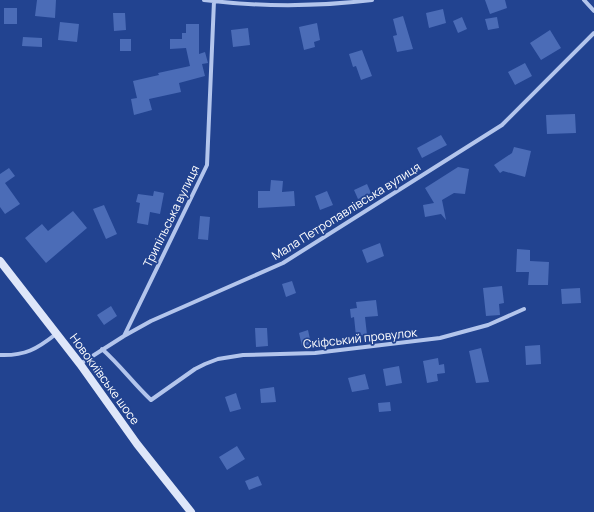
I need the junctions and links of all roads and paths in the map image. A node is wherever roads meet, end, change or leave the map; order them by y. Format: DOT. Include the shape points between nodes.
graph roads {
  1 [pos="204,0"];
  2 [pos="372,0"];
  3 [pos="584,0"];
  4 [pos="214,1"];
  5 [pos="248,2"];
  6 [pos="594,10"];
  7 [pos="594,33"];
  8 [pos="0,261"];
  9 [pos="524,309"];
  10 [pos="56,334"];
  11 [pos="124,336"];
  12 [pos="102,349"];
  13 [pos="0,355"];
  14 [pos="80,364"];
  15 [pos="191,512"];
  1 -- 4 [label="street"];
  2 -- 5 [label="street" via="298,6"];
  3 -- 6 [label="street"];
  4 -- 5 [label="street"];
  4 -- 11 [label="street, Трипільська вулиця" via="207,165"];
  7 -- 11 [label="street, Мала Петропавлівська вулиця" via="502,125 282,263 189,303"];
  8 -- 10 [label="main road, Новокиївське шосе"];
  9 -- 12 [label="street, Скіфський провулок" via="488,325 440,338 315,353 231,356 195,369 151,400"];
  10 -- 13 [label="street" via="30,351"];
  10 -- 14 [label="main road, Новокиївське шосе"];
  11 -- 12 [label="street, Мала Петропавлівська вулиця"];
  12 -- 14 [label="street, Мала Петропавлівська вулиця"];
  14 -- 15 [label="main road, Новокиївське шосе"];
}
